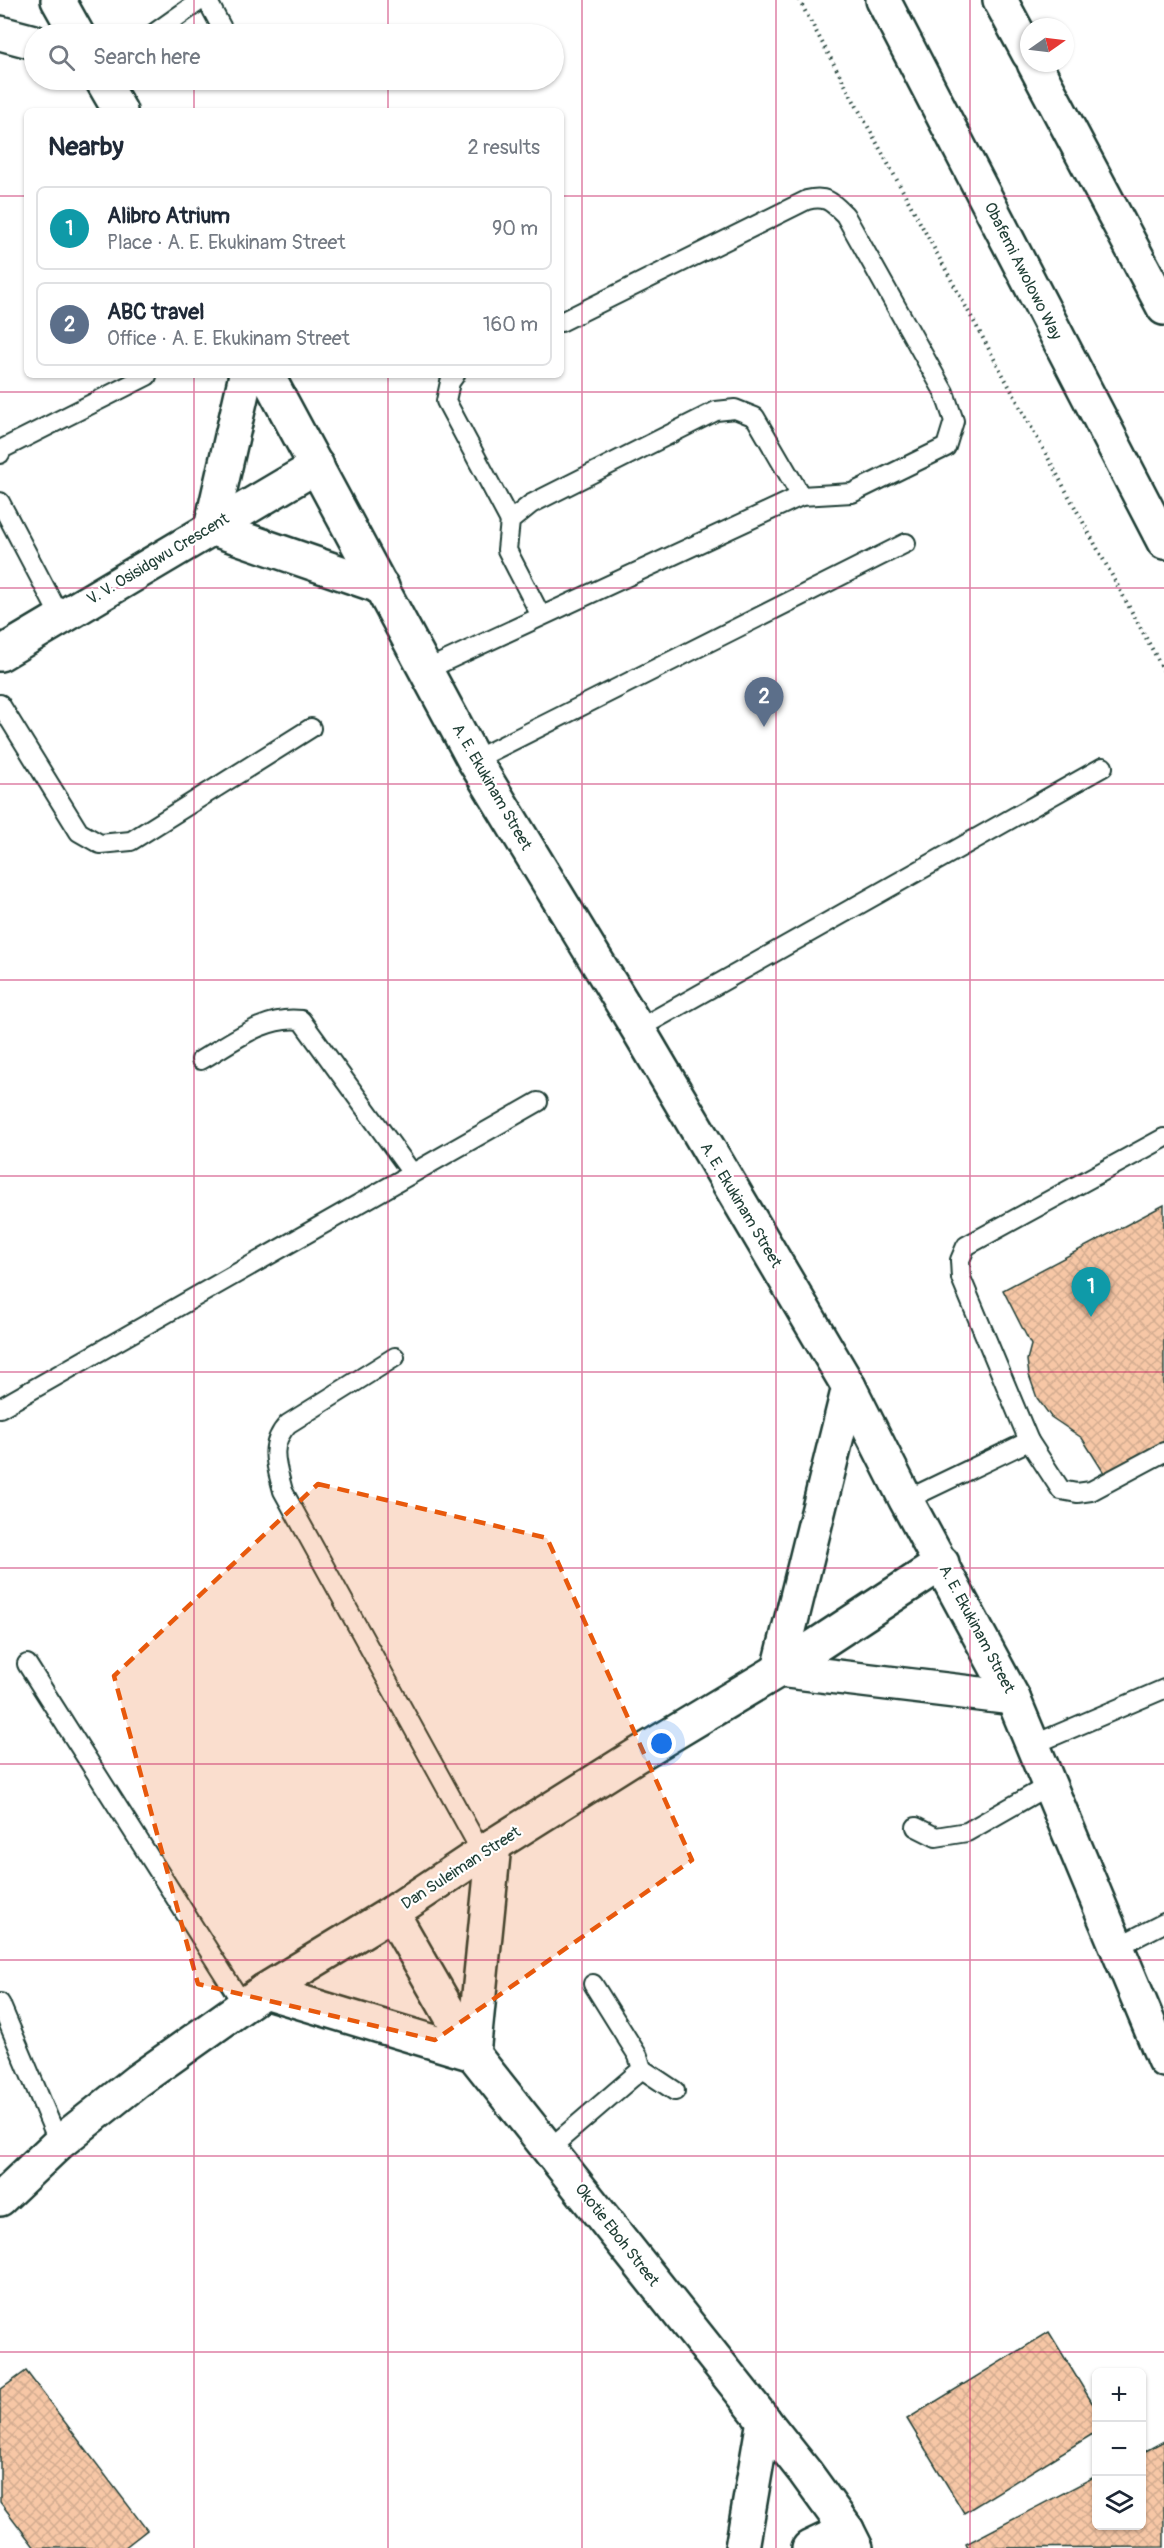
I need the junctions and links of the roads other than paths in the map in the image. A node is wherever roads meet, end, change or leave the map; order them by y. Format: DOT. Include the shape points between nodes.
graph roads {
  1 [pos="58,0"];
  2 [pos="201,0"];
  3 [pos="207,0"];
  4 [pos="883,0"];
  5 [pos="1000,0"];
  6 [pos="71,24"];
  7 [pos="167,24"];
  8 [pos="220,24"];
  9 [pos="0,33"];
  10 [pos="1020,37"];
  11 [pos="24,39"];
  12 [pos="1039,72"];
  13 [pos="108,90"];
  14 [pos="118,108"];
  15 [pos="1164,309"];
  16 [pos="564,321"];
  17 [pos="143,378"];
  18 [pos="245,378"];
  19 [pos="269,378"];
  20 [pos="453,378"];
  21 [pos="0,454"];
  22 [pos="317,466"];
  23 [pos="801,496"];
  24 [pos="0,502"];
  25 [pos="510,521"];
  26 [pos="211,528"];
  27 [pos="1164,542"];
  28 [pos="906,543"];
  29 [pos="382,587"];
  30 [pos="541,616"];
  31 [pos="61,618"];
  32 [pos="0,654"];
  33 [pos="426,670"];
  34 [pos="0,704"];
  35 [pos="311,728"];
  36 [pos="474,760"];
  37 [pos="1103,767"];
  38 [pos="638,1029"];
  39 [pos="201,1060"];
  40 [pos="538,1102"];
  41 [pos="1164,1138"];
  42 [pos="412,1173"];
  43 [pos="395,1357"];
  44 [pos="849,1387"];
  45 [pos="0,1408"];
  46 [pos="1029,1441"];
  47 [pos="1164,1452"];
  48 [pos="906,1500"];
  49 [pos="942,1563"];
  50 [pos="27,1664"];
  51 [pos="779,1670"];
  52 [pos="1164,1689"];
  53 [pos="1013,1698"];
  54 [pos="1035,1744"];
  55 [pos="1051,1784"];
  56 [pos="916,1827"];
  57 [pos="488,1849"];
  58 [pos="392,1913"];
  59 [pos="1164,1923"];
  60 [pos="1117,1947"];
  61 [pos="593,1984"];
  62 [pos="254,1999"];
  63 [pos="0,2003"];
  64 [pos="473,2054"];
  65 [pos="1164,2060"];
  66 [pos="642,2070"];
  67 [pos="675,2091"];
  68 [pos="59,2143"];
  69 [pos="549,2149"];
  70 [pos="0,2199"];
  71 [pos="764,2420"];
  72 [pos="851,2539"];
  73 [pos="742,2548"];
  74 [pos="810,2548"];
  1 -- 6 [label="street"];
  2 -- 7 [label="lane"];
  3 -- 8 [label="lane"];
  4 -- 27 [label="street, Obafemi Awolowo Way"];
  5 -- 10 [label="street"];
  9 -- 11 [label="street"];
  12 -- 15 [label="street"];
  13 -- 14 [label="street"];
  16 -- 23 [label="lane" via="807,200 829,199 845,215 944,392 954,421 946,447 852,493"];
  17 -- 21 [label="lane" via="2,449"];
  18 -- 26 [label="street"];
  19 -- 22 [label="street, A. E. Ekukinam Street"];
  20 -- 25 [label="lane" via="446,401"];
  22 -- 26 [label="street, V. V. Osisidgwu Crescent"];
  22 -- 29 [label="street, A. E. Ekukinam Street"];
  23 -- 25 [label="lane" via="755,417 735,409 716,411 531,504"];
  23 -- 30 [label="lane"];
  24 -- 31 [label="lane"];
  25 -- 30 [label="lane" via="507,550"];
  26 -- 29 [label="street"];
  26 -- 31 [label="street, V. V. Osisidgwu Crescent"];
  28 -- 36 [label="lane"];
  29 -- 33 [label="street, A. E. Ekukinam Street"];
  30 -- 33 [label="lane"];
  31 -- 32 [label="street, V. V. Osisidgwu Crescent"];
  33 -- 36 [label="street, A. E. Ekukinam Street"];
  34 -- 35 [label="lane" via="80,832 100,844 131,841"];
  36 -- 38 [label="street, A. E. Ekukinam Street"];
  37 -- 38 [label="lane"];
  38 -- 44 [label="street, A. E. Ekukinam Street"];
  39 -- 42 [label="lane" via="270,1022 285,1018 301,1020"];
  40 -- 42 [label="lane"];
  41 -- 46 [label="lane" via="966,1246 960,1260 961,1278"];
  42 -- 45 [label="lane"];
  43 -- 57 [label="lane" via="288,1424 278,1435 277,1467 283,1491"];
  44 -- 48 [label="street, A. E. Ekukinam Street"];
  44 -- 51 [label="street"];
  46 -- 47 [label="lane" via="1062,1490 1077,1493 1091,1491"];
  46 -- 48 [label="lane"];
  48 -- 49 [label="street, A. E. Ekukinam Street"];
  49 -- 51 [label="street, Dan Suleiman Street"];
  49 -- 53 [label="street, A. E. Ekukinam Street"];
  50 -- 62 [label="lane"];
  51 -- 53 [label="street"];
  51 -- 57 [label="street, Dan Suleiman Street"];
  52 -- 54 [label="lane"];
  53 -- 54 [label="street, A. E. Ekukinam Street"];
  54 -- 55 [label="street, A. E. Ekukinam Street"];
  55 -- 56 [label="lane" via="968,1832 936,1837"];
  55 -- 60 [label="street, A. E. Ekukinam Street"];
  57 -- 58 [label="street, Dan Suleiman Street"];
  57 -- 64 [label="street"];
  58 -- 62 [label="street, Dan Suleiman Street"];
  58 -- 64 [label="street, Okotie Eboh Street"];
  59 -- 60 [label="lane"];
  60 -- 65 [label="street, A. E. Ekukinam Street"];
  61 -- 66 [label="lane" via="638,2056"];
  62 -- 64 [label="street"];
  62 -- 68 [label="street, Dan Suleiman Street" via="137,2080"];
  63 -- 68 [label="lane"];
  64 -- 69 [label="street, Okotie Eboh Street"];
  66 -- 67 [label="lane"];
  66 -- 69 [label="lane"];
  68 -- 70 [label="street, Dan Suleiman Street"];
  69 -- 71 [label="street, Okotie Eboh Street"];
  71 -- 72 [label="street, Okotie Eboh Street"];
  71 -- 73 [label="street"];
  72 -- 74 [label="street"];
}
